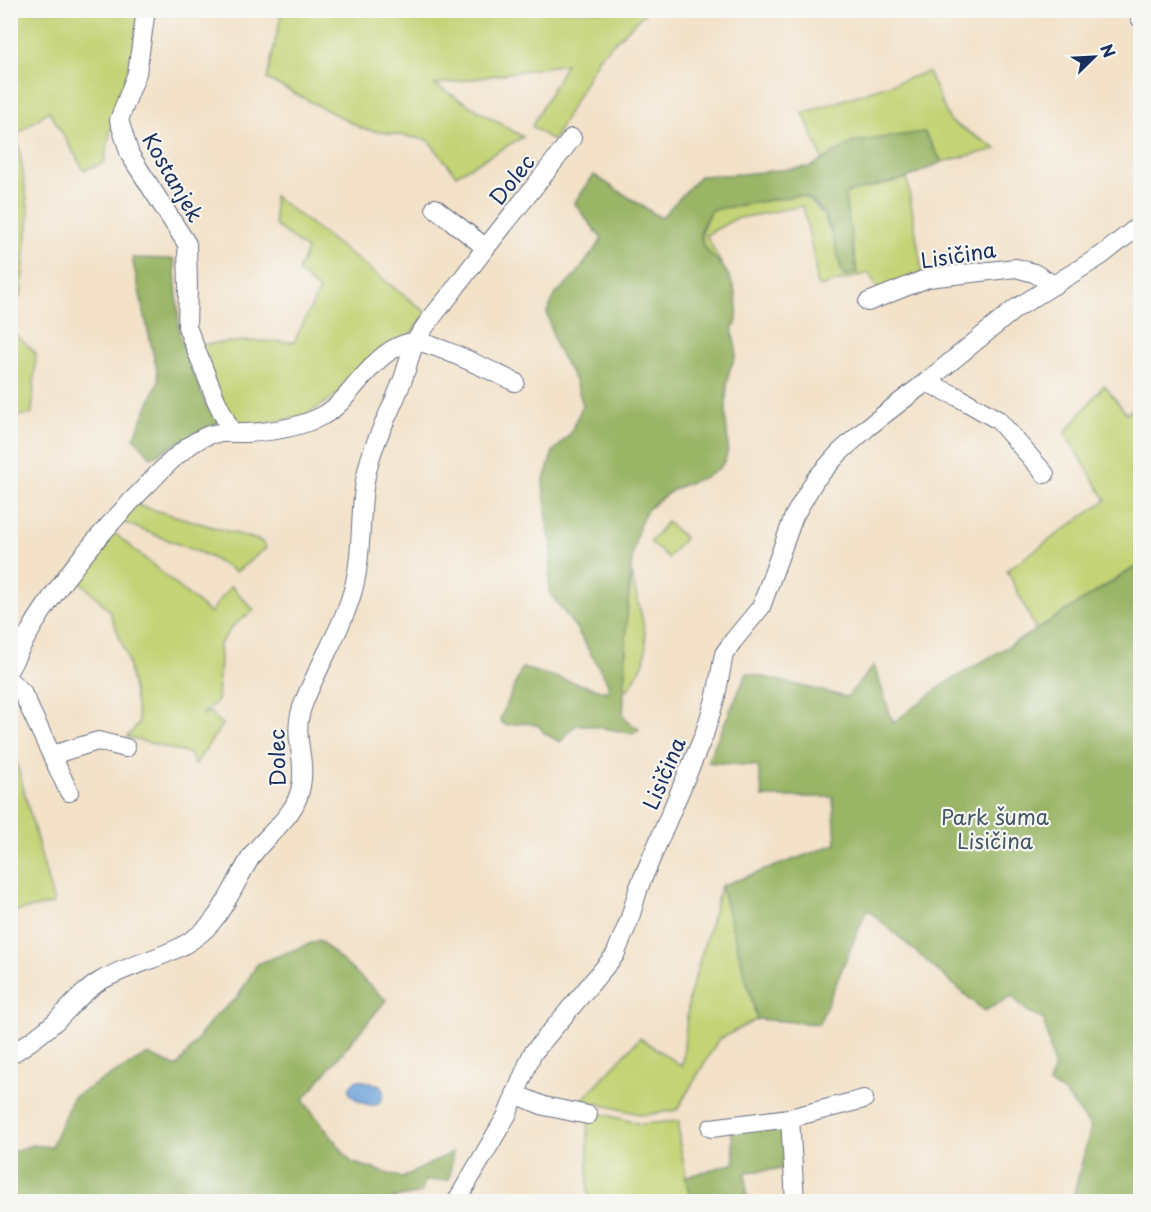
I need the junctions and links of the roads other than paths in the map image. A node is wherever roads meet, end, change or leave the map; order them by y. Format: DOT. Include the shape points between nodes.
graph roads {
  1 [pos="146,10"];
  2 [pos="1139,10"];
  3 [pos="1140,18"];
  4 [pos="572,138"];
  5 [pos="435,208"];
  6 [pos="1140,225"];
  7 [pos="485,247"];
  8 [pos="1054,285"];
  9 [pos="868,302"];
  10 [pos="415,342"];
  11 [pos="515,382"];
  12 [pos="926,382"];
  13 [pos="232,433"];
  14 [pos="1045,474"];
  15 [pos="10,668"];
  16 [pos="10,681"];
  17 [pos="126,748"];
  18 [pos="52,755"];
  19 [pos="69,792"];
  20 [pos="10,1055"];
  21 [pos="515,1094"];
  22 [pos="864,1099"];
  23 [pos="588,1115"];
  24 [pos="790,1118"];
  25 [pos="711,1128"];
  26 [pos="456,1202"];
  27 [pos="795,1202"];
  1 -- 13 [label="street, Kostanjek" via="137,73 119,120 130,155 187,244 187,327"];
  2 -- 3 [label="street"];
  4 -- 7 [label="street, Dolec"];
  5 -- 7 [label="street"];
  6 -- 8 [label="street, Lisičina"];
  7 -- 10 [label="street, Dolec"];
  8 -- 9 [label="street, Lisičina" via="1016,268 928,278"];
  8 -- 12 [label="street, Lisičina" via="1015,309"];
  10 -- 11 [label="street"];
  10 -- 13 [label="street" via="382,355 325,415 273,432"];
  10 -- 20 [label="street, Dolec" via="368,464 355,585 297,721 303,767 298,801 252,856 203,933 171,953 101,980 53,1024"];
  12 -- 14 [label="street" via="998,420"];
  12 -- 21 [label="street, Lisičina" via="849,443 815,480 799,506 761,607 724,654 704,735 639,887 615,955 532,1054"];
  13 -- 15 [label="street" via="212,434 171,460 103,530 53,595"];
  16 -- 18 [label="street" via="22,692"];
  17 -- 18 [label="street" via="98,741"];
  18 -- 19 [label="street"];
  21 -- 23 [label="street" via="544,1106"];
  21 -- 26 [label="street, Lisičina" via="507,1115"];
  22 -- 24 [label="street"];
  24 -- 25 [label="street"];
  24 -- 27 [label="street"];
}
